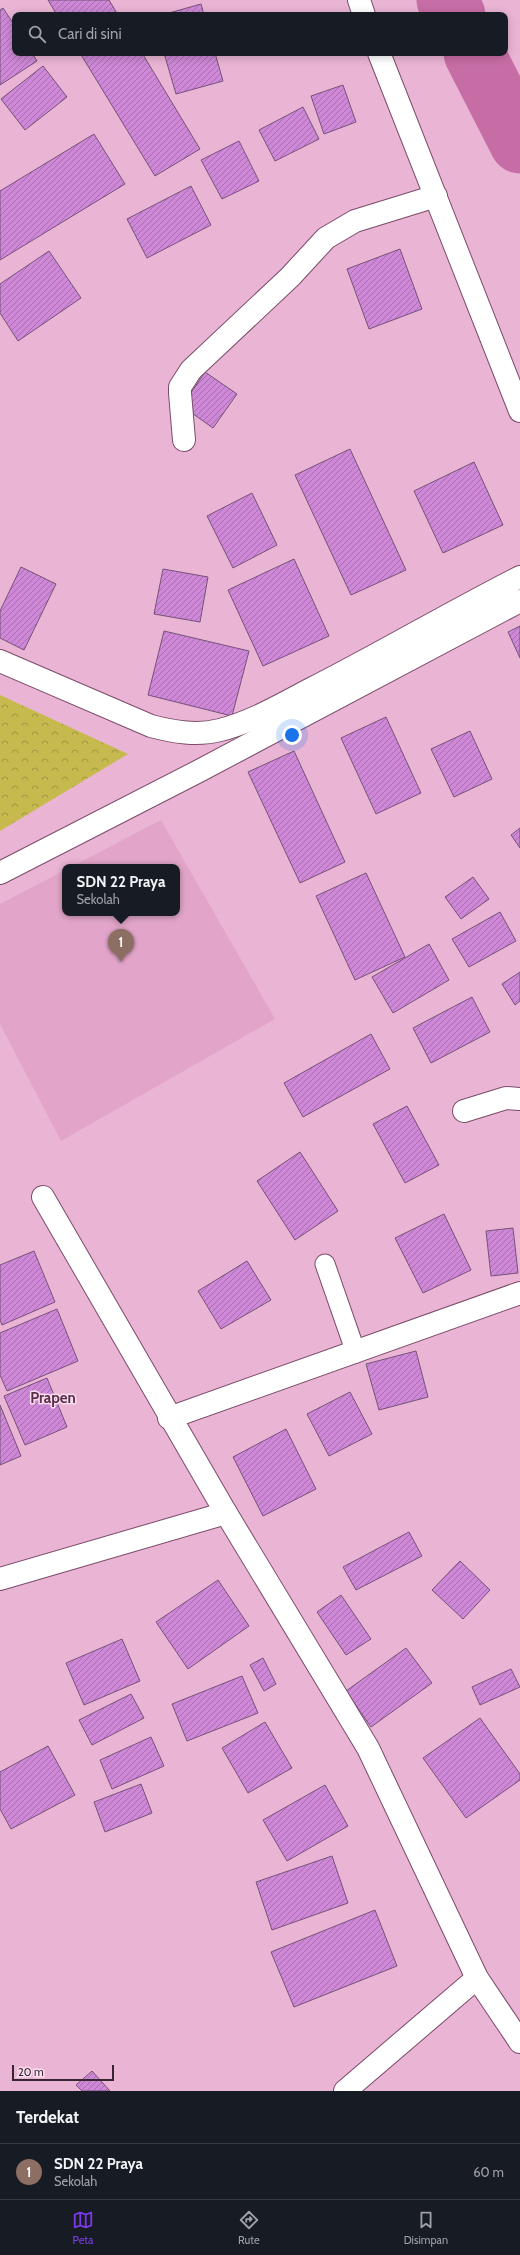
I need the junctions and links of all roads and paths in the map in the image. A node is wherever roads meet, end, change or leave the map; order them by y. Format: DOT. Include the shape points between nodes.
graph roads {
  1 [pos="359,0"];
  2 [pos="363,12"];
  3 [pos="380,56"];
  4 [pos="436,196"];
  5 [pos="520,411"];
  6 [pos="184,440"];
  7 [pos="520,577"];
  8 [pos="520,602"];
  9 [pos="0,661"];
  10 [pos="0,873"];
  11 [pos="520,1099"];
  12 [pos="464,1111"];
  13 [pos="43,1197"];
  14 [pos="325,1264"];
  15 [pos="520,1293"];
  16 [pos="356,1353"];
  17 [pos="169,1418"];
  18 [pos="226,1514"];
  19 [pos="0,1579"];
  20 [pos="477,1978"];
  21 [pos="520,2042"];
  22 [pos="345,2091"];
  1 -- 2 [label="main road"];
  3 -- 4 [label="main road"];
  4 -- 5 [label="main road"];
  4 -- 6 [label="main road" via="355,221 326,238 290,277 191,370 180,393"];
  7 -- 9 [label="main road" via="250,720 220,730 200,733 151,726"];
  8 -- 10 [label="main road"];
  11 -- 12 [label="main road" via="506,1098"];
  13 -- 17 [label="main road"];
  14 -- 16 [label="lane"];
  15 -- 16 [label="main road"];
  16 -- 17 [label="main road"];
  17 -- 18 [label="main road"];
  18 -- 19 [label="main road"];
  18 -- 20 [label="main road" via="368,1748"];
  20 -- 21 [label="main road"];
  20 -- 22 [label="main road"];
}
